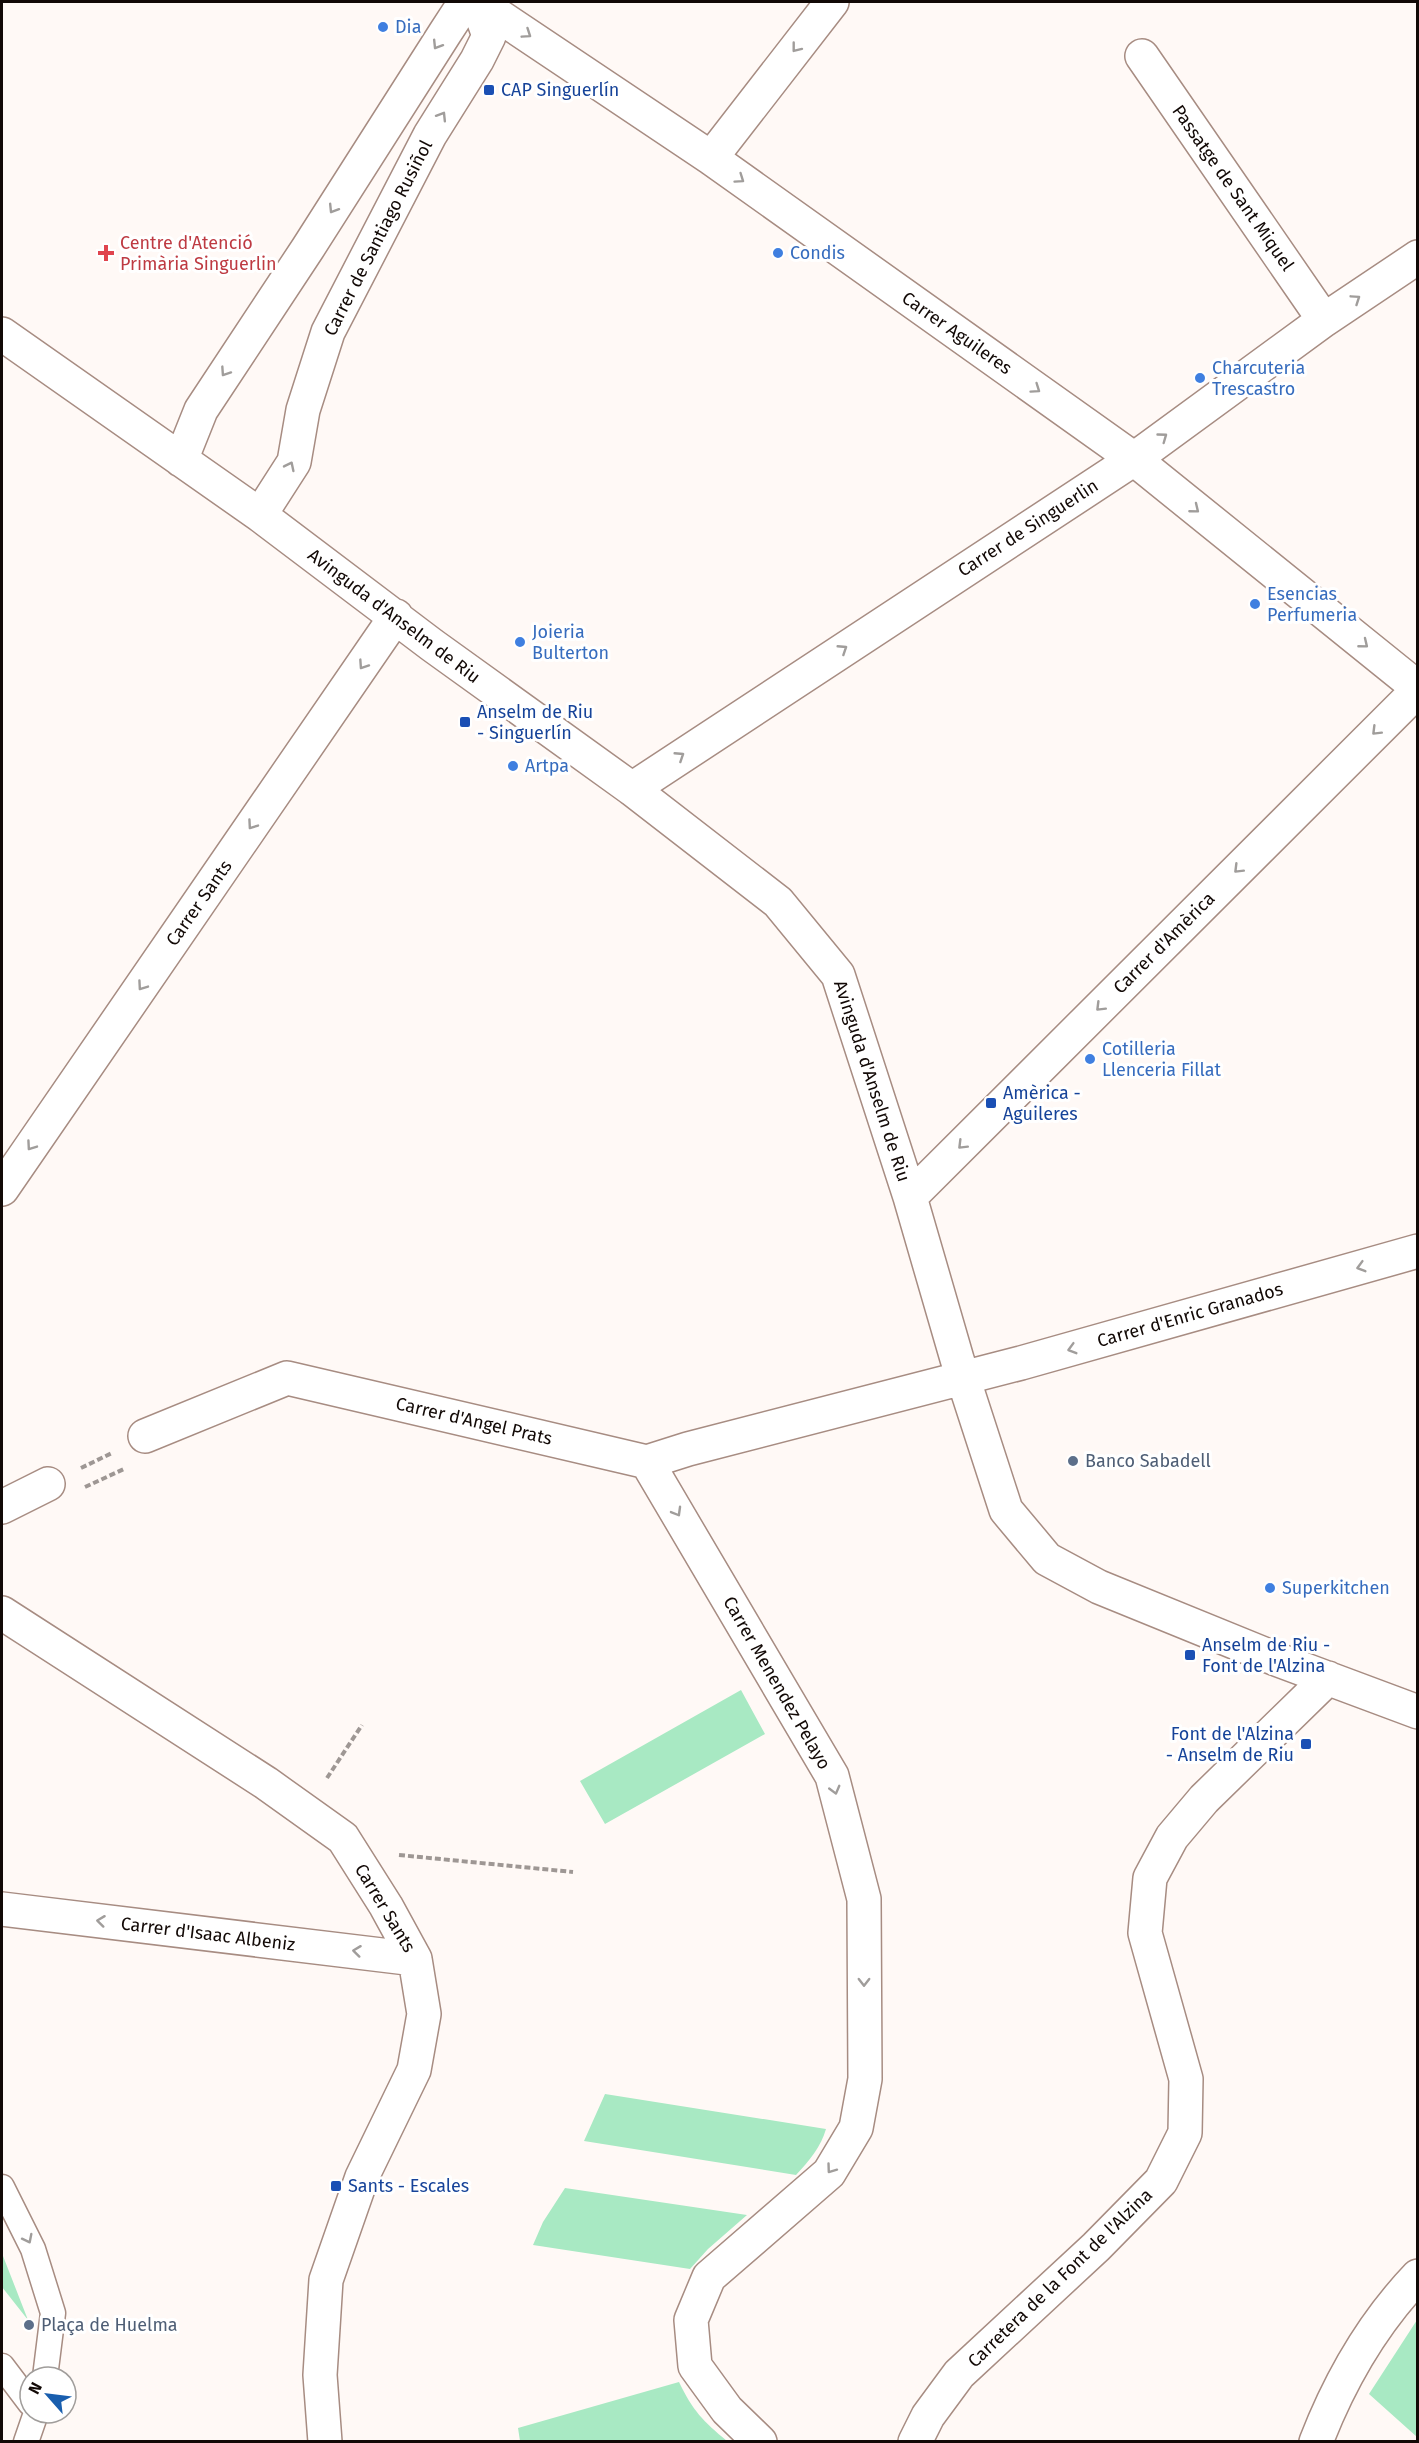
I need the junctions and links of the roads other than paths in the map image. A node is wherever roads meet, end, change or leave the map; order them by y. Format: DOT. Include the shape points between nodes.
graph roads {
  1 [pos="477,2"];
  2 [pos="832,2"];
  3 [pos="1142,56"];
  4 [pos="711,158"];
  5 [pos="1418,257"];
  6 [pos="1324,320"];
  7 [pos="2,334"];
  8 [pos="1134,459"];
  9 [pos="181,460"];
  10 [pos="260,516"];
  11 [pos="396,616"];
  12 [pos="1418,689"];
  13 [pos="632,789"];
  14 [pos="2,1189"];
  15 [pos="910,1197"];
  16 [pos="1418,1251"];
  17 [pos="963,1378"];
  18 [pos="145,1437"];
  19 [pos="647,1462"];
  20 [pos="48,1484"];
  21 [pos="2,1507"];
  22 [pos="2,1613"];
  23 [pos="1328,1678"];
  24 [pos="1418,1712"];
  25 [pos="2,1909"];
  26 [pos="415,1959"];
  27 [pos="2,2187"];
  28 [pos="1418,2276"];
  29 [pos="46,2365"];
  30 [pos="2,2366"];
  31 [pos="18,2387"];
  32 [pos="32,2425"];
  33 [pos="1317,2441"];
  34 [pos="26,2442"];
  35 [pos="325,2442"];
  36 [pos="760,2442"];
  37 [pos="915,2442"];
  1 -- 4 [label="street, Carrer Aguileres, one-way"];
  1 -- 9 [label="street, one-way" via="458,13 221,378 201,410"];
  10 -- 1 [label="street, Carrer de Santiago Rusiñol, one-way" via="294,462 303,411 328,332 430,135 489,36"];
  2 -- 4 [label="street, one-way"];
  3 -- 6 [label="street, Passatge de Sant Miquel"];
  4 -- 8 [label="street, Carrer Aguileres, one-way"];
  6 -- 5 [label="street, Carrer de Singuerlin, one-way"];
  8 -- 6 [label="street, Carrer de Singuerlin, one-way"];
  7 -- 9 [label="street, Avinguda d'Anselm de Riu"];
  8 -- 12 [label="street, Carrer Aguileres, one-way"];
  13 -- 8 [label="street, Carrer de Singuerlin, one-way"];
  9 -- 10 [label="street, Avinguda d'Anselm de Riu"];
  10 -- 11 [label="street, Avinguda d'Anselm de Riu"];
  11 -- 13 [label="street, Avinguda d'Anselm de Riu"];
  11 -- 14 [label="street, Carrer Sants, one-way"];
  12 -- 15 [label="street, Carrer d'Amèrica, one-way"];
  13 -- 15 [label="street, Avinguda d'Anselm de Riu" via="778,902 838,975"];
  15 -- 17 [label="street, Avinguda d'Anselm de Riu"];
  16 -- 17 [label="street, Carrer d'Enric Granados, one-way"];
  17 -- 19 [label="street"];
  17 -- 23 [label="street, Avinguda d'Anselm de Riu" via="1006,1510 1047,1559 1099,1587"];
  18 -- 19 [label="street, Carrer d'Angel Prats" via="286,1378"];
  19 -- 36 [label="street, Carrer Menendez Pelayo, one-way" via="832,1776 864,1899 865,2079 856,2128 830,2173 709,2277 691,2320 695,2366 727,2410"];
  20 -- 21 [label="street"];
  22 -- 26 [label="street, Carrer Sants" via="266,1783 343,1838"];
  23 -- 24 [label="street, Avinguda d'Anselm de Riu"];
  23 -- 37 [label="street, Carretera de la Font de l'Alzina" via="1204,1799 1172,1837 1150,1878 1145,1933 1186,2079 1185,2133 1161,2181 959,2374 928,2416"];
  26 -- 25 [label="street, Carrer d'Isaac Albeniz, one-way"];
  26 -- 35 [label="street, Carrer Sants" via="424,2014 414,2070 362,2177 326,2280 320,2375"];
  27 -- 29 [label="lane, one-way" via="33,2249 53,2313"];
  28 -- 33 [label="street" via="1367,2338 1339,2388"];
  30 -- 31 [label="lane"];
  32 -- 34 [label="lane"];
}
